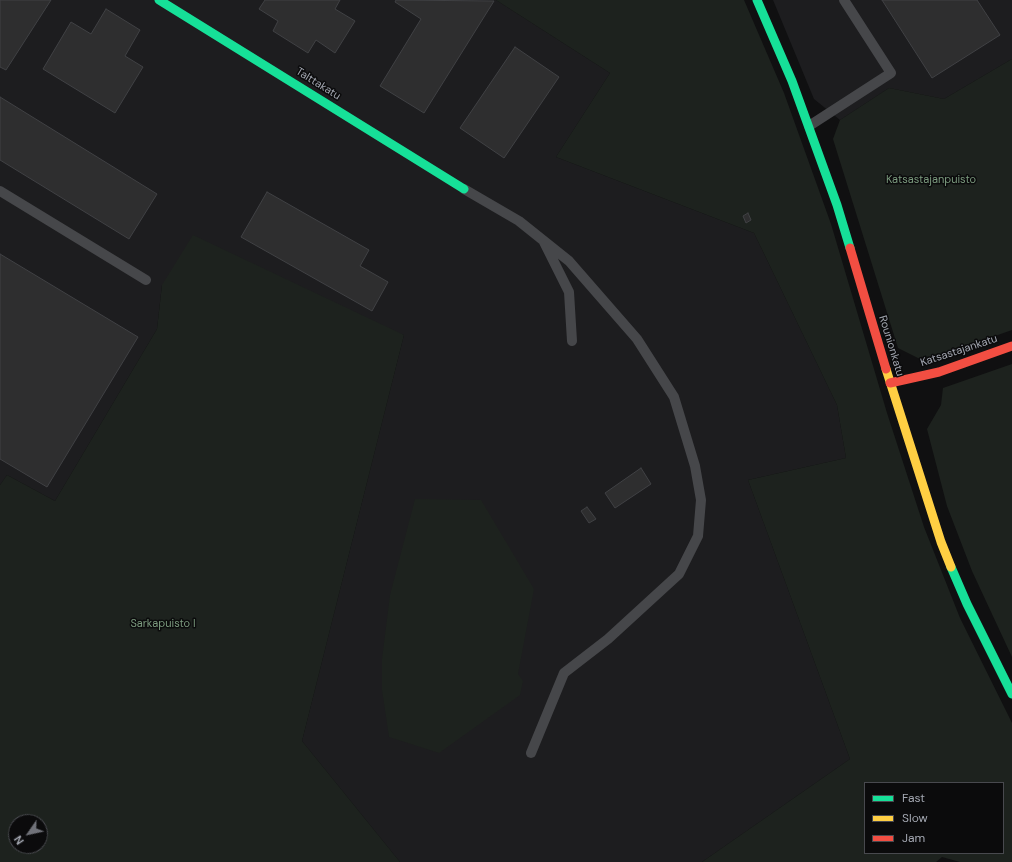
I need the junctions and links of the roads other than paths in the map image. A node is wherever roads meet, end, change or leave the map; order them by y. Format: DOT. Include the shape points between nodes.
graph roads {
  1 [pos="159,0"];
  2 [pos="757,0"];
  3 [pos="844,0"];
  4 [pos="809,126"];
  5 [pos="464,189"];
  6 [pos="0,191"];
  7 [pos="543,239"];
  8 [pos="146,280"];
  9 [pos="572,341"];
  10 [pos="1012,346"];
  11 [pos="890,383"];
  12 [pos="1012,694"];
  13 [pos="531,753"];
  1 -- 5 [label="main road, Talttakatu"];
  2 -- 4 [label="main road, Rounionkatu"];
  3 -- 4 [label="lane" via="891,73"];
  4 -- 11 [label="main road, Rounionkatu" via="837,205"];
  5 -- 7 [label="lane" via="519,221"];
  6 -- 8 [label="lane"];
  7 -- 9 [label="lane" via="569,292"];
  7 -- 13 [label="lane" via="582,275 637,339 674,397 695,466 701,500 698,536 679,574 608,639 564,673"];
  10 -- 11 [label="main road, Katsastajankatu" via="940,372"];
  11 -- 12 [label="main road, Rounionkatu" via="941,542 967,604"];
}
